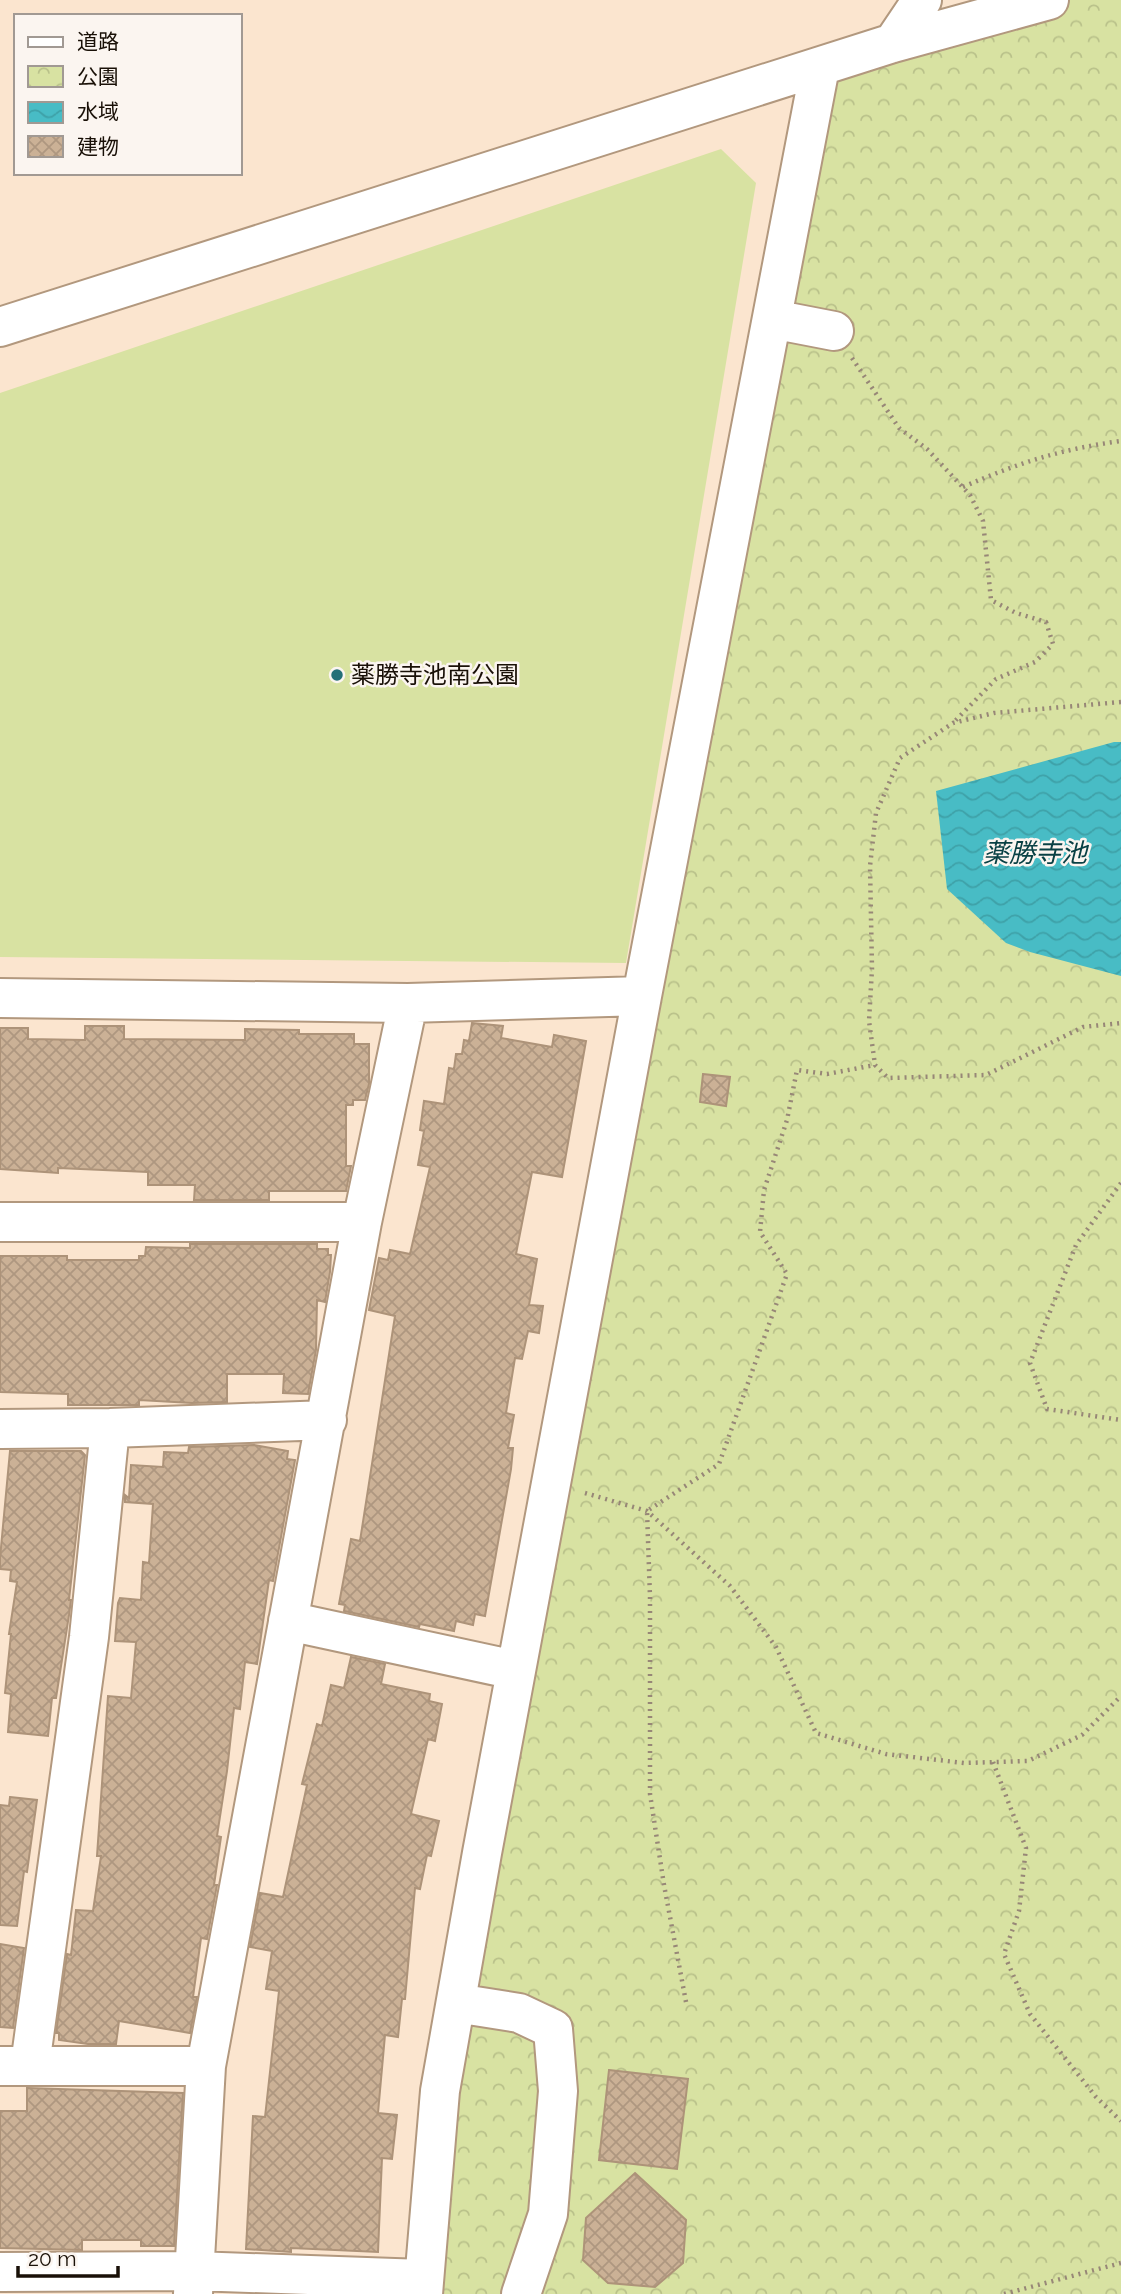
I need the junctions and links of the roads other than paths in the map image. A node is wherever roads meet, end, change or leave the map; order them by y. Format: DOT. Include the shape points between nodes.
graph roads {
  1 [pos="922,0"];
  2 [pos="1049,0"];
  3 [pos="893,43"];
  4 [pos="820,67"];
  5 [pos="772,319"];
  6 [pos="0,327"];
  7 [pos="834,331"];
  8 [pos="642,996"];
  9 [pos="0,998"];
  10 [pos="408,1003"];
  11 [pos="0,1222"];
  12 [pos="362,1222"];
  13 [pos="327,1420"];
  14 [pos="110,1428"];
  15 [pos="0,1429"];
  16 [pos="288,1621"];
  17 [pos="515,1670"];
  18 [pos="456,2003"];
  19 [pos="15,2066"];
  20 [pos="206,2066"];
  21 [pos="0,2272"];
  22 [pos="194,2283"];
  23 [pos="423,2287"];
  24 [pos="521,2294"];
  1 -- 3 [label="street"];
  2 -- 3 [label="street"];
  3 -- 4 [label="street"];
  4 -- 5 [label="street"];
  4 -- 6 [label="street"];
  5 -- 7 [label="street"];
  5 -- 8 [label="street"];
  8 -- 10 [label="street"];
  8 -- 17 [label="street"];
  9 -- 10 [label="street"];
  10 -- 12 [label="street"];
  11 -- 12 [label="street"];
  12 -- 13 [label="street"];
  13 -- 14 [label="street"];
  13 -- 16 [label="street"];
  14 -- 15 [label="street"];
  14 -- 19 [label="street" via="89,1637"];
  16 -- 17 [label="street"];
  16 -- 20 [label="street"];
  17 -- 18 [label="street"];
  18 -- 23 [label="street" via="440,2091"];
  18 -- 24 [label="street" via="519,2013 553,2029 558,2091 548,2214"];
  19 -- 20 [label="street"];
  20 -- 22 [label="street"];
  21 -- 22 [label="street"];
  22 -- 23 [label="street"];
}
